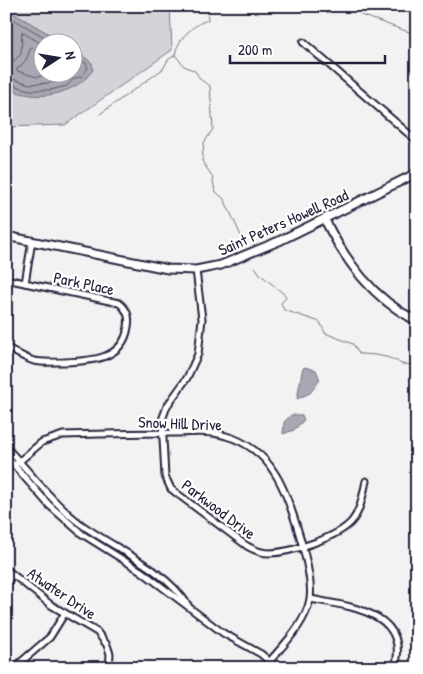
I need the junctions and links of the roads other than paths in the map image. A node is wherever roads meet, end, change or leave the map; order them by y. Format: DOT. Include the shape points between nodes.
graph roads {
  1 [pos="303,42"];
  2 [pos="417,140"];
  3 [pos="417,173"];
  4 [pos="325,220"];
  5 [pos="6,236"];
  6 [pos="32,242"];
  7 [pos="196,270"];
  8 [pos="6,279"];
  9 [pos="25,283"];
  10 [pos="417,321"];
  11 [pos="6,347"];
  12 [pos="162,432"];
  13 [pos="6,447"];
  14 [pos="6,456"];
  15 [pos="19,461"];
  16 [pos="15,465"];
  17 [pos="366,481"];
  18 [pos="86,528"];
  19 [pos="82,534"];
  20 [pos="302,546"];
  21 [pos="6,569"];
  22 [pos="13,575"];
  23 [pos="6,583"];
  24 [pos="310,599"];
  25 [pos="190,607"];
  26 [pos="65,613"];
  27 [pos="270,661"];
  28 [pos="14,668"];
  29 [pos="109,668"];
  30 [pos="264,668"];
  31 [pos="277,668"];
  32 [pos="395,668"];
  1 -- 2 [label="street"];
  3 -- 4 [label="main road, Saint Peters Howell Road"];
  4 -- 7 [label="main road, Saint Peters Howell Road" via="221,266"];
  4 -- 10 [label="main road" via="358,274 383,299"];
  5 -- 6 [label="main road, Saint Peters Howell Road"];
  6 -- 7 [label="main road, Saint Peters Howell Road" via="168,269"];
  6 -- 9 [label="street"];
  7 -- 12 [label="street, Parkwood Drive" via="202,319 198,354 187,378 163,413"];
  8 -- 9 [label="street, Park Place"];
  9 -- 11 [label="street, Park Place" via="119,303 128,314 127,332 116,350 105,358 92,361 38,362"];
  12 -- 15 [label="street, Snow Hill Drive" via="52,438"];
  12 -- 20 [label="street, Snow Hill Drive" via="227,436 257,453 280,483"];
  12 -- 20 [label="street, Parkwood Drive" via="165,476 177,495 255,550 271,553"];
  13 -- 15 [label="street"];
  14 -- 16 [label="street"];
  15 -- 16 [label="street, Snow Hill Drive"];
  15 -- 18 [label="street" via="57,504"];
  16 -- 19 [label="street" via="49,505"];
  17 -- 20 [label="street, Parkwood Drive" via="359,507 348,525"];
  18 -- 19 [label="street"];
  18 -- 25 [label="street" via="162,579"];
  19 -- 25 [label="street" via="130,563"];
  20 -- 24 [label="street, Snow Hill Drive" via="309,572"];
  21 -- 22 [label="street, Atwater Drive"];
  22 -- 23 [label="street"];
  22 -- 26 [label="street, Atwater Drive"];
  24 -- 27 [label="street, Snow Hill Drive" via="300,624"];
  24 -- 32 [label="street" via="364,610 378,617 393,635 397,651"];
  25 -- 27 [label="street" via="223,633"];
  26 -- 28 [label="street" via="50,637"];
  26 -- 29 [label="street, Atwater Drive" via="103,638 110,654"];
  27 -- 30 [label="street, Snow Hill Drive"];
  27 -- 31 [label="street"];
}
